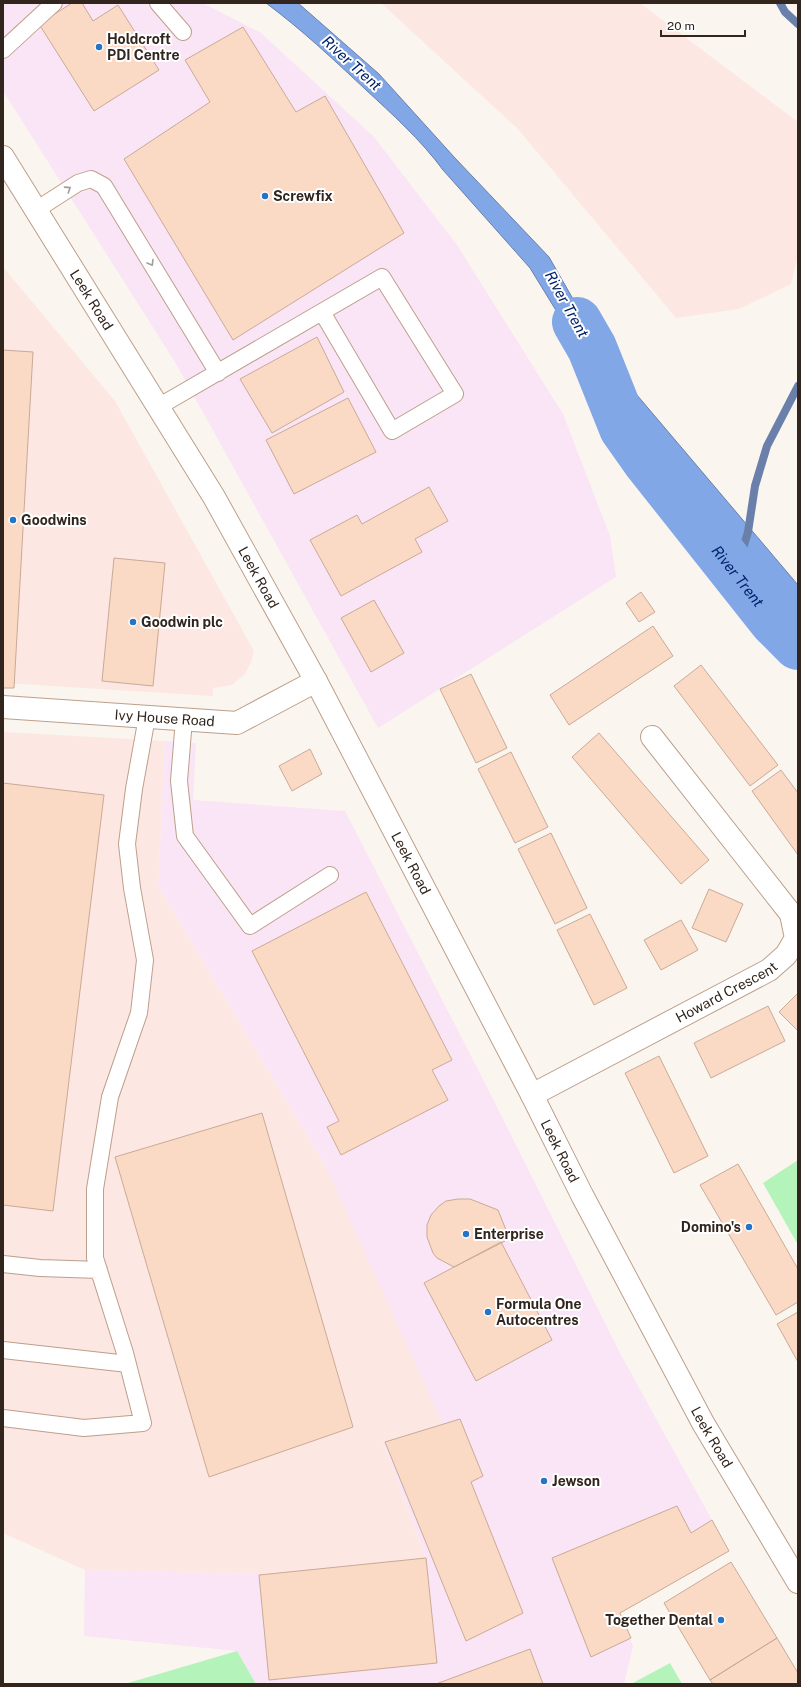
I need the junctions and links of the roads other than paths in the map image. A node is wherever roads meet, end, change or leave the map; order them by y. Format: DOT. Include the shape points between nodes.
graph roads {
  1 [pos="54,3"];
  2 [pos="158,3"];
  3 [pos="182,32"];
  4 [pos="3,50"];
  5 [pos="3,158"];
  6 [pos="36,210"];
  7 [pos="322,312"];
  8 [pos="218,373"];
  9 [pos="158,407"];
  10 [pos="316,681"];
  11 [pos="3,707"];
  12 [pos="147,717"];
  13 [pos="184,719"];
  14 [pos="652,737"];
  15 [pos="330,875"];
  16 [pos="532,1095"];
  17 [pos="3,1264"];
  18 [pos="99,1270"];
  19 [pos="3,1350"];
  20 [pos="128,1364"];
  21 [pos="3,1418"];
  22 [pos="798,1582"];
  1 -- 4 [label="lane"];
  2 -- 3 [label="lane"];
  5 -- 6 [label="main road, Leek Road"];
  6 -- 8 [label="lane, one-way" via="78,183 91,179 104,186"];
  6 -- 9 [label="main road, Leek Road"];
  7 -- 7 [label="lane" via="382,277 455,394 392,431"];
  7 -- 8 [label="lane"];
  8 -- 9 [label="lane"];
  9 -- 10 [label="main road, Leek Road" via="214,497"];
  10 -- 13 [label="main road, Ivy House Road" via="237,723"];
  10 -- 16 [label="main road, Leek Road"];
  11 -- 12 [label="main road, Ivy House Road"];
  12 -- 13 [label="main road, Ivy House Road"];
  12 -- 18 [label="lane" via="127,844 145,960 139,1012 110,1097 95,1189 95,1258"];
  13 -- 15 [label="lane" via="179,781 185,836 250,926"];
  14 -- 16 [label="main road, Howard Crescent" via="791,914 796,938 786,954 769,970"];
  16 -- 22 [label="main road, Leek Road" via="703,1423"];
  17 -- 18 [label="lane"];
  18 -- 20 [label="lane"];
  19 -- 20 [label="lane"];
  20 -- 21 [label="lane" via="143,1424 84,1428"];
}
